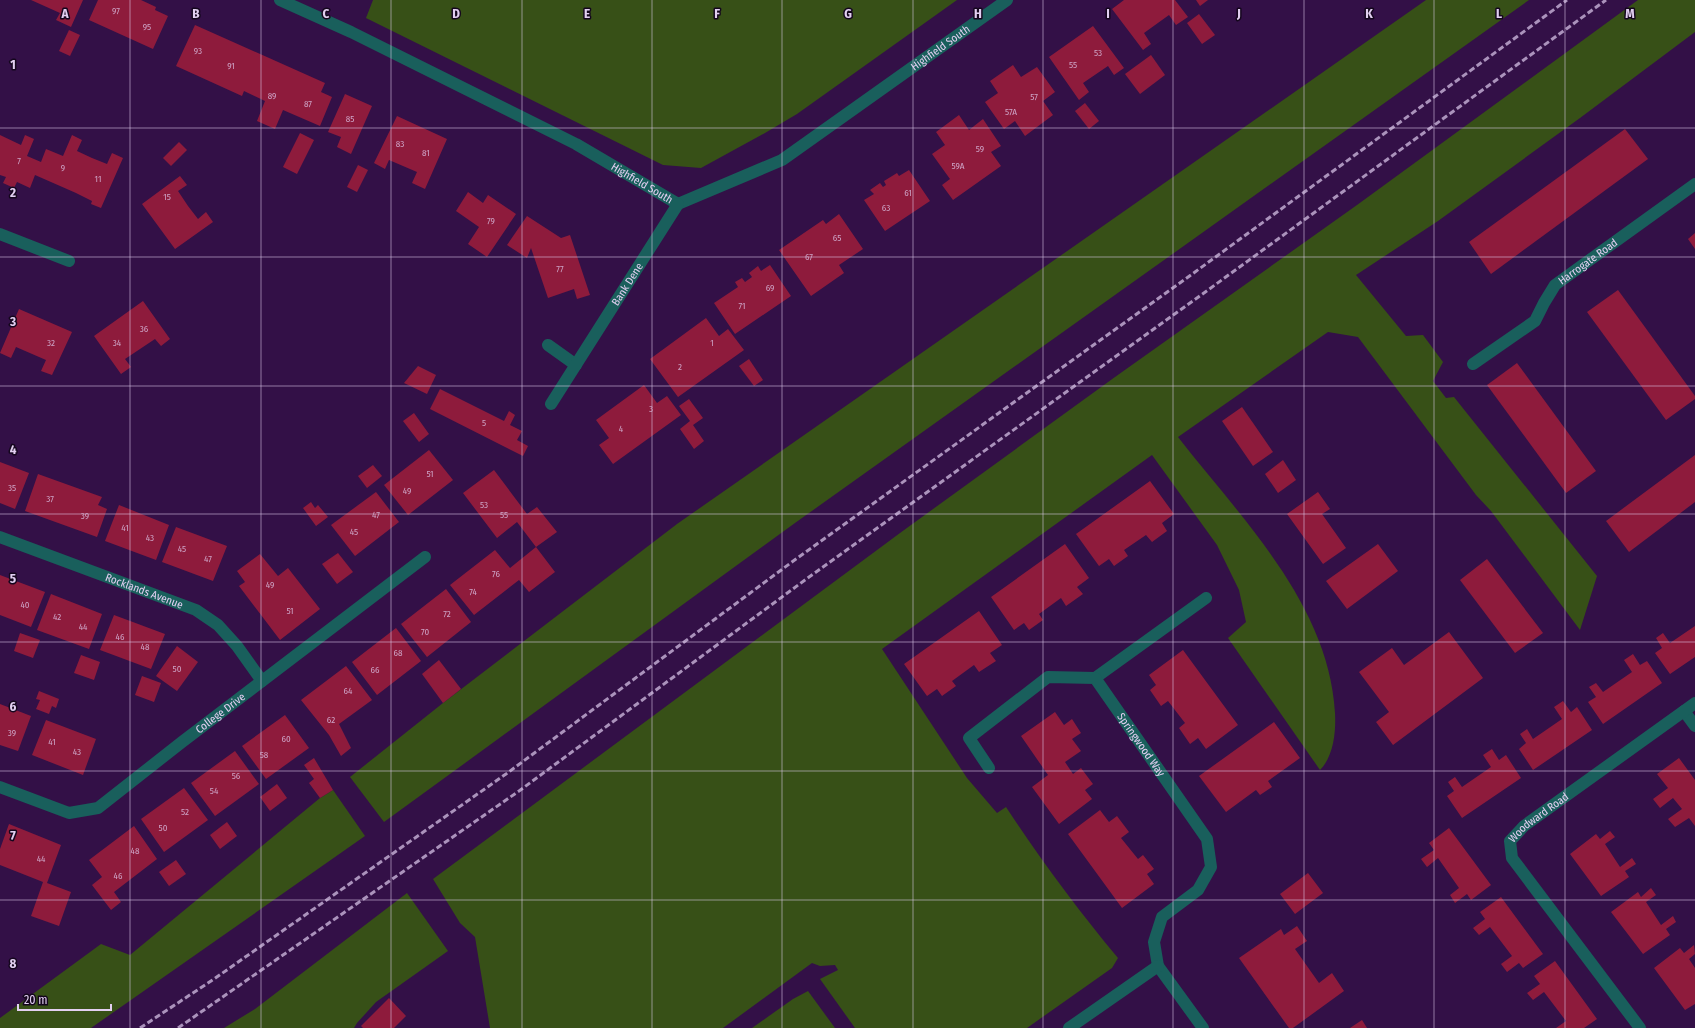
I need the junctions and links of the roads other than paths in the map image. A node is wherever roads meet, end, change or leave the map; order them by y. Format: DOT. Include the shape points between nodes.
graph roads {
  1 [pos="280,0"];
  2 [pos="1007,0"];
  3 [pos="1695,184"];
  4 [pos="678,204"];
  5 [pos="0,234"];
  6 [pos="69,261"];
  7 [pos="548,345"];
  8 [pos="1473,364"];
  9 [pos="576,365"];
  10 [pos="551,404"];
  11 [pos="0,537"];
  12 [pos="425,557"];
  13 [pos="1206,598"];
  14 [pos="1095,678"];
  15 [pos="262,681"];
  16 [pos="1695,703"];
  17 [pos="1684,711"];
  18 [pos="1695,726"];
  19 [pos="989,768"];
  20 [pos="0,787"];
  21 [pos="1158,966"];
  22 [pos="1069,1028"];
  23 [pos="1203,1028"];
  24 [pos="1640,1028"];
  1 -- 4 [label="street, Highfield South" via="351,32 576,144"];
  2 -- 4 [label="street, Highfield South" via="782,160"];
  3 -- 8 [label="street, Harrogate Road" via="1555,285 1535,321"];
  4 -- 9 [label="street, Bank Dene"];
  5 -- 6 [label="street"];
  7 -- 9 [label="street"];
  9 -- 10 [label="street, Bank Dene"];
  11 -- 15 [label="street, Rocklands Avenue" via="196,610 218,625"];
  12 -- 15 [label="street, College Drive"];
  13 -- 14 [label="street"];
  14 -- 19 [label="street" via="1048,678 969,738"];
  14 -- 21 [label="street, Springwood Way" via="1207,839 1211,868 1198,890 1162,917 1154,942"];
  15 -- 20 [label="street, College Drive" via="98,808 69,813"];
  16 -- 17 [label="street, Woodward Road"];
  17 -- 18 [label="street"];
  17 -- 24 [label="street, Woodward Road" via="1524,826 1510,841 1512,858"];
  21 -- 22 [label="street"];
  21 -- 23 [label="street"];
}
